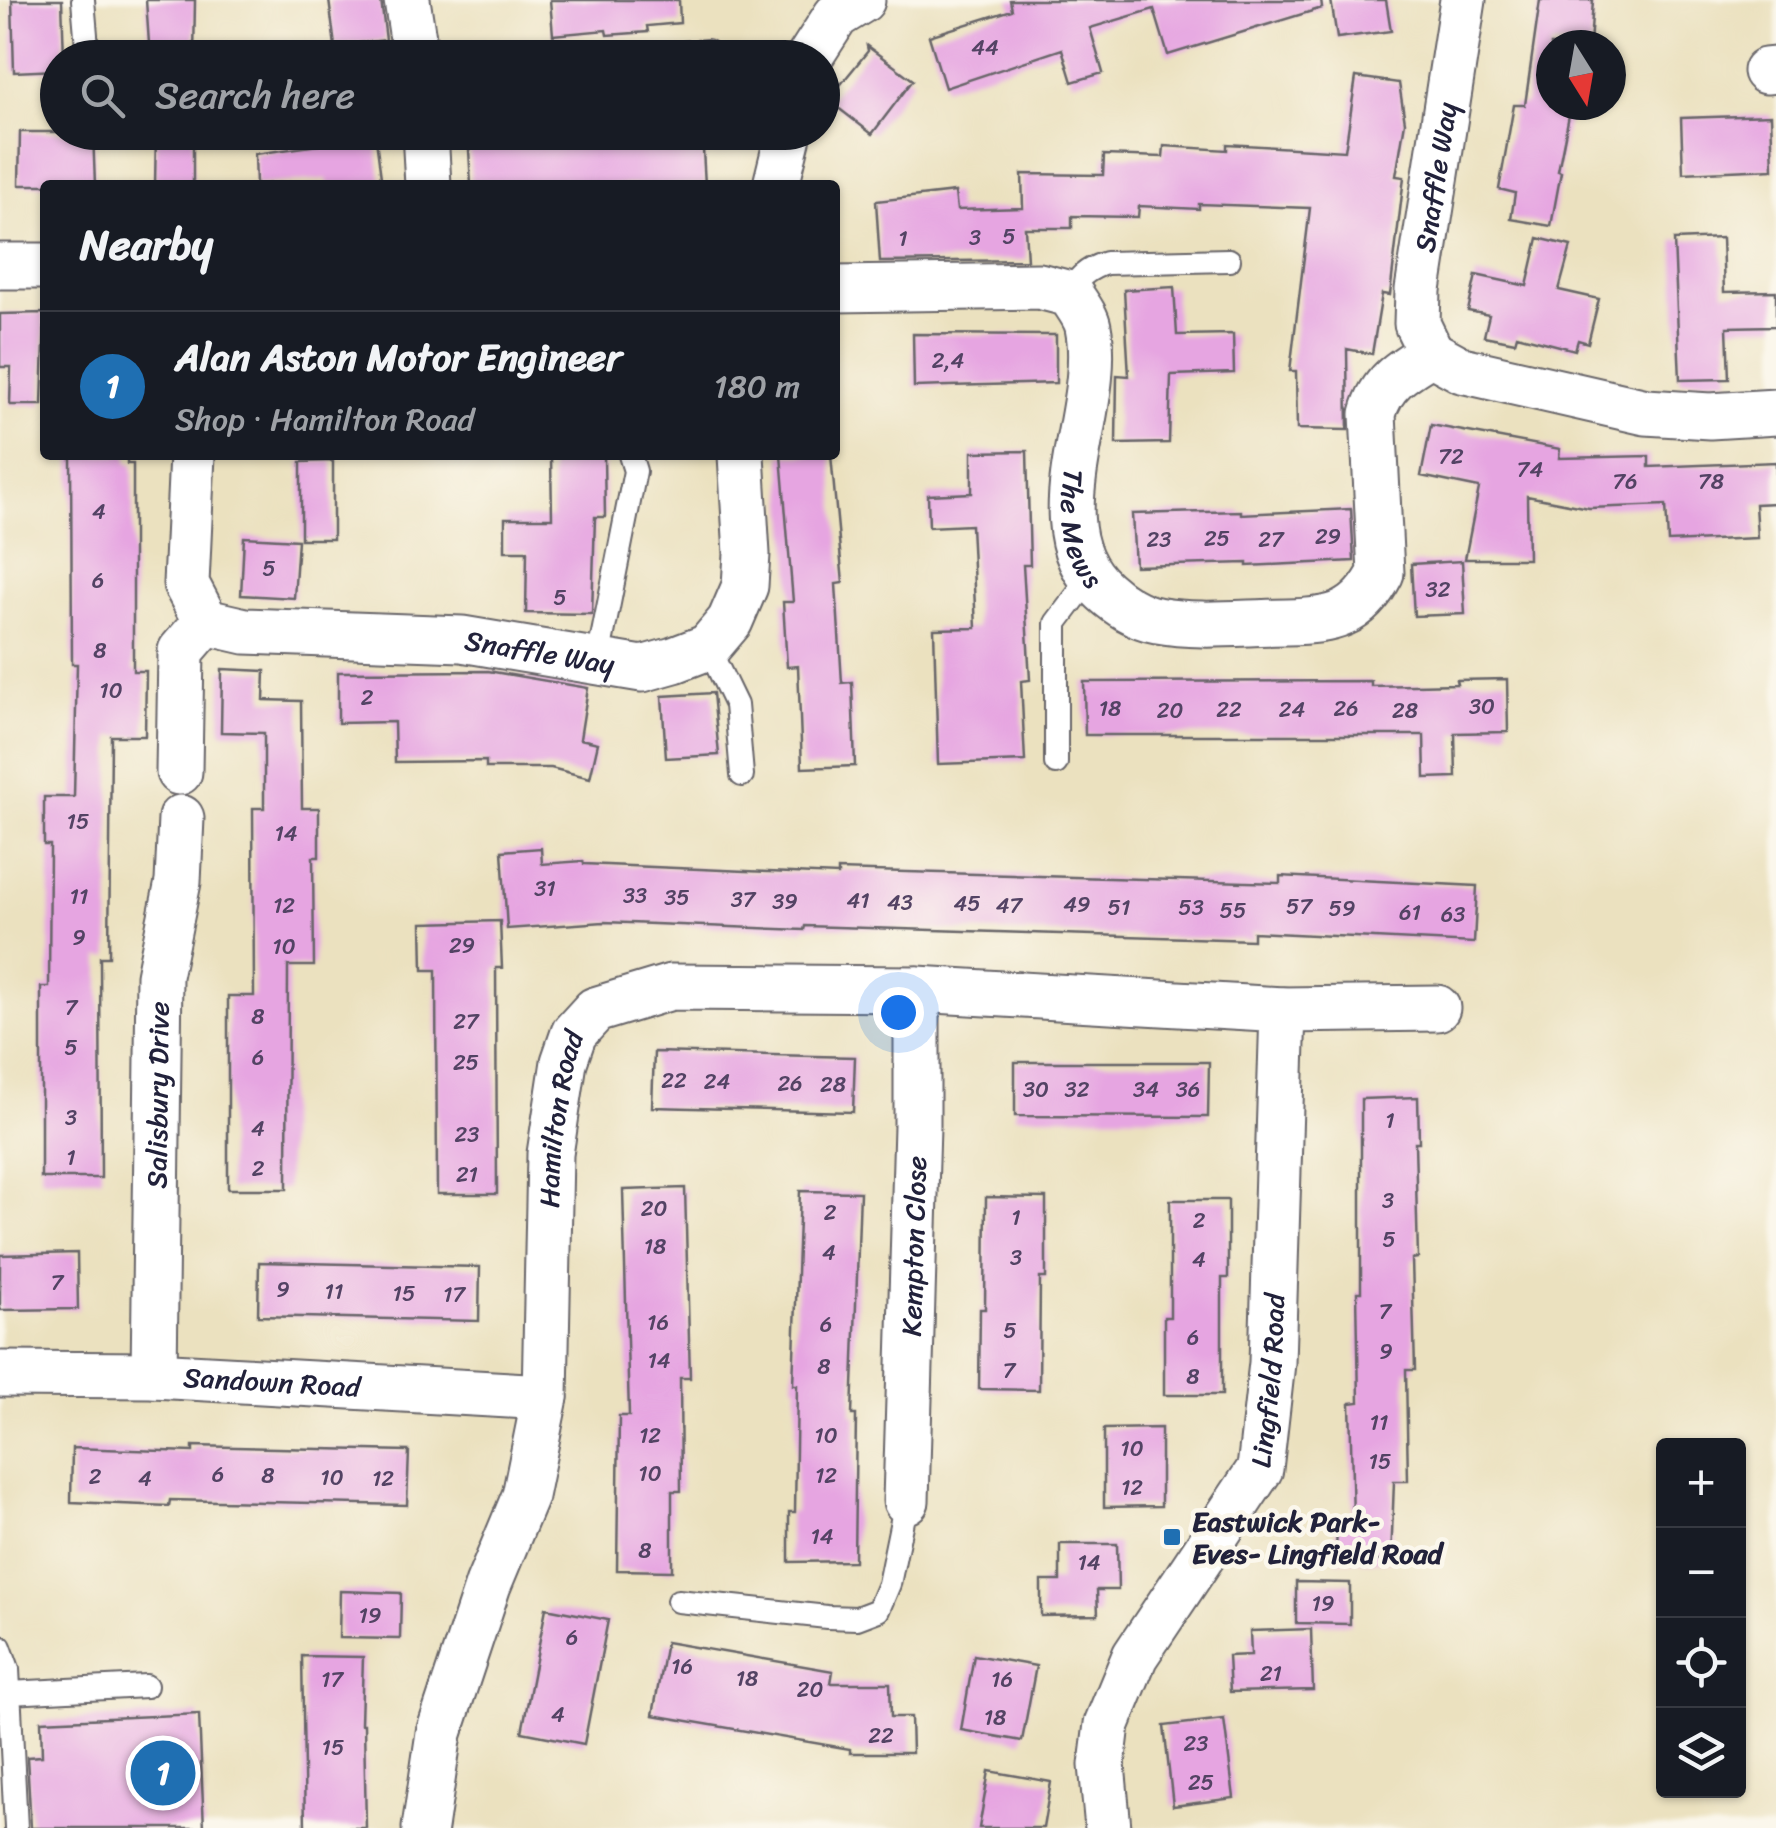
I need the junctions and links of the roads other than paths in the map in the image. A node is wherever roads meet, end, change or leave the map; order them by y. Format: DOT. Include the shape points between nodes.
graph roads {
  1 [pos="83,0"];
  2 [pos="407,0"];
  3 [pos="862,0"];
  4 [pos="1463,0"];
  5 [pos="86,40"];
  6 [pos="413,40"];
  7 [pos="821,40"];
  8 [pos="426,150"];
  9 [pos="785,150"];
  10 [pos="428,180"];
  11 [pos="777,180"];
  12 [pos="1229,260"];
  13 [pos="0,266"];
  14 [pos="40,266"];
  15 [pos="840,288"];
  16 [pos="1070,294"];
  17 [pos="1431,352"];
  18 [pos="1776,412"];
  19 [pos="192,460"];
  20 [pos="632,460"];
  21 [pos="741,460"];
  22 [pos="1090,578"];
  23 [pos="196,603"];
  24 [pos="708,647"];
  25 [pos="597,664"];
  26 [pos="1056,763"];
  27 [pos="179,772"];
  28 [pos="742,774"];
  29 [pos="181,818"];
  30 [pos="917,989"];
  31 [pos="1436,1008"];
  32 [pos="1283,1010"];
  33 [pos="0,1374"];
  34 [pos="154,1375"];
  35 [pos="545,1396"];
  36 [pos="906,1501"];
  37 [pos="678,1601"];
  38 [pos="0,1647"];
  39 [pos="146,1686"];
  40 [pos="10,1693"];
  41 [pos="16,1828"];
  42 [pos="425,1828"];
  43 [pos="1108,1828"];
  1 -- 5 [label="lane"];
  2 -- 6 [label="street"];
  3 -- 7 [label="street" via="836,16"];
  4 -- 17 [label="street, Snaffle Way" via="1418,290 1418,324"];
  8 -- 10 [label="street"];
  9 -- 11 [label="street"];
  12 -- 16 [label="lane" via="1106,263 1074,283"];
  13 -- 14 [label="street"];
  15 -- 16 [label="street" via="1039,286"];
  16 -- 22 [label="street, The Mews" via="1088,323 1092,358 1070,518"];
  17 -- 18 [label="street" via="1462,370 1646,412"];
  17 -- 22 [label="street, The Mews" via="1378,395 1373,414 1381,572 1370,594 1345,614 1318,621 1155,620 1118,603"];
  19 -- 23 [label="street"];
  20 -- 25 [label="lane" via="635,471"];
  21 -- 24 [label="street" via="744,586 730,621"];
  22 -- 26 [label="lane" via="1056,624"];
  23 -- 25 [label="street, Snaffle Way" via="245,631 462,639"];
  23 -- 27 [label="street" via="181,652"];
  24 -- 25 [label="street, Snaffle Way" via="642,669"];
  24 -- 28 [label="lane" via="736,705"];
  29 -- 34 [label="street, Salisbury Drive" via="178,882 159,976"];
  30 -- 32 [label="street, Hamilton Road"];
  30 -- 35 [label="street, Hamilton Road" via="671,987 595,1010 574,1033 564,1062 550,1154"];
  30 -- 36 [label="street, Kempton Close"];
  31 -- 32 [label="street, Hamilton Road"];
  32 -- 43 [label="street, Lingfield Road" via="1272,1363 1260,1470 1128,1673 1107,1724 1102,1765"];
  33 -- 34 [label="street, Sandown Road"];
  34 -- 35 [label="street, Sandown Road"];
  35 -- 42 [label="street, Hamilton Road" via="525,1496 440,1733"];
  36 -- 37 [label="lane" via="878,1610 857,1618 827,1617"];
  38 -- 40 [label="lane"];
  39 -- 40 [label="lane"];
  40 -- 41 [label="lane"];
}
